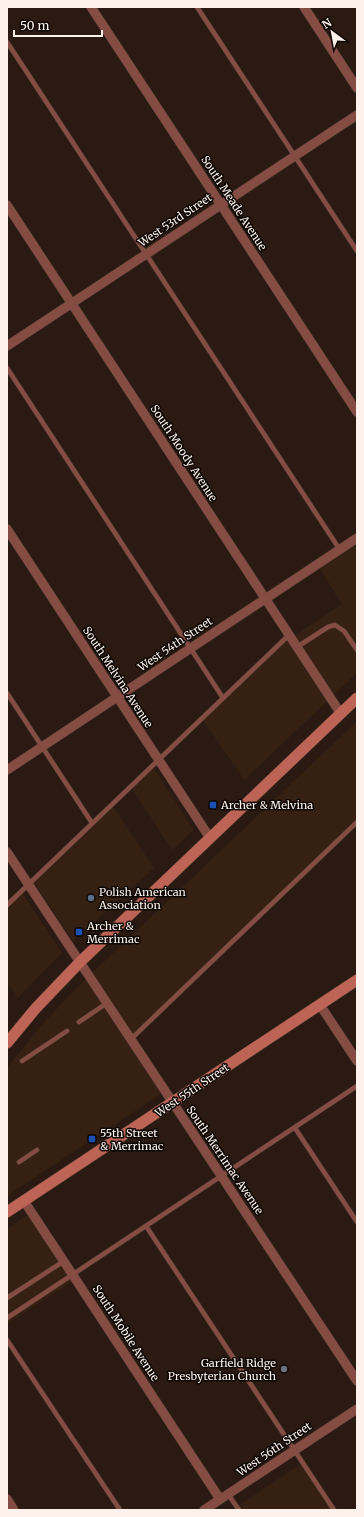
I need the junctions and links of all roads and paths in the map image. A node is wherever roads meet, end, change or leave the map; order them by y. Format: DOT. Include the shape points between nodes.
graph roads {
  1 [pos="91,7"];
  2 [pos="197,7"];
  3 [pos="304,7"];
  4 [pos="7,42"];
  5 [pos="357,88"];
  6 [pos="357,116"];
  7 [pos="294,156"];
  8 [pos="221,204"];
  9 [pos="7,205"];
  10 [pos="357,251"];
  11 [pos="145,254"];
  12 [pos="71,304"];
  13 [pos="7,346"];
  14 [pos="7,368"];
  15 [pos="357,412"];
  16 [pos="7,530"];
  17 [pos="357,538"];
  18 [pos="340,550"];
  19 [pos="266,599"];
  20 [pos="290,635"];
  21 [pos="297,647"];
  22 [pos="191,648"];
  23 [pos="357,650"];
  24 [pos="7,693"];
  25 [pos="117,697"];
  26 [pos="223,698"];
  27 [pos="357,698"];
  28 [pos="341,714"];
  29 [pos="42,747"];
  30 [pos="158,760"];
  31 [pos="7,770"];
  32 [pos="357,822"];
  33 [pos="92,823"];
  34 [pos="210,838"];
  35 [pos="7,852"];
  36 [pos="28,884"];
  37 [pos="7,904"];
  38 [pos="80,962"];
  39 [pos="357,980"];
  40 [pos="107,1003"];
  41 [pos="320,1005"];
  42 [pos="79,1022"];
  43 [pos="67,1031"];
  44 [pos="131,1039"];
  45 [pos="7,1043"];
  46 [pos="22,1061"];
  47 [pos="357,1061"];
  48 [pos="357,1086"];
  49 [pos="173,1103"];
  50 [pos="295,1128"];
  51 [pos="37,1150"];
  52 [pos="19,1162"];
  53 [pos="222,1177"];
  54 [pos="24,1201"];
  55 [pos="7,1212"];
  56 [pos="357,1222"];
  57 [pos="146,1226"];
  58 [pos="64,1261"];
  59 [pos="73,1275"];
  60 [pos="7,1298"];
  61 [pos="7,1318"];
  62 [pos="7,1340"];
  63 [pos="357,1381"];
  64 [pos="357,1409"];
  65 [pos="294,1450"];
  66 [pos="224,1497"];
  67 [pos="7,1499"];
  68 [pos="14,1510"];
  69 [pos="120,1510"];
  70 [pos="204,1510"];
  71 [pos="239,1510"];
  72 [pos="334,1510"];
  1 -- 8 [label="street, South Meade Avenue"];
  2 -- 7 [label="lane"];
  3 -- 5 [label="street"];
  4 -- 11 [label="lane"];
  6 -- 7 [label="street, West 53rd Street"];
  7 -- 8 [label="street, West 53rd Street"];
  7 -- 10 [label="lane"];
  8 -- 11 [label="street, West 53rd Street"];
  8 -- 15 [label="street, South Meade Avenue"];
  9 -- 12 [label="street, South Moody Avenue"];
  11 -- 12 [label="street, West 53rd Street"];
  11 -- 18 [label="lane"];
  12 -- 13 [label="street, West 53rd Street"];
  12 -- 19 [label="street, South Moody Avenue"];
  14 -- 22 [label="lane"];
  16 -- 25 [label="street, South Melvina Avenue"];
  17 -- 18 [label="street, West 54th Street"];
  18 -- 19 [label="street, West 54th Street"];
  19 -- 20 [label="street, South Moody Avenue"];
  19 -- 22 [label="street, West 54th Street"];
  20 -- 21 [label="street, South Moody Avenue"];
  20 -- 26 [label="lane"];
  21 -- 23 [label="lane" via="335,625 344,631"];
  21 -- 28 [label="street, South Moody Avenue"];
  22 -- 25 [label="street, West 54th Street"];
  22 -- 26 [label="lane"];
  24 -- 29 [label="lane"];
  25 -- 29 [label="street, West 54th Street"];
  25 -- 30 [label="street, South Melvina Avenue"];
  26 -- 30 [label="lane"];
  27 -- 28 [label="main road"];
  28 -- 34 [label="main road"];
  29 -- 31 [label="street, West 54th Street"];
  29 -- 33 [label="lane"];
  30 -- 33 [label="lane"];
  30 -- 34 [label="street, South Melvina Avenue"];
  32 -- 44 [label="lane"];
  33 -- 36 [label="lane"];
  34 -- 38 [label="main road"];
  35 -- 36 [label="street, South Merrimac Avenue"];
  36 -- 37 [label="lane"];
  36 -- 38 [label="street, South Merrimac Avenue"];
  38 -- 40 [label="street, South Merrimac Avenue"];
  38 -- 45 [label="main road"];
  39 -- 41 [label="main road, West 55th Street"];
  40 -- 42 [label="lane"];
  40 -- 44 [label="street, South Merrimac Avenue"];
  41 -- 47 [label="street"];
  41 -- 49 [label="main road, West 55th Street"];
  43 -- 46 [label="lane"];
  44 -- 49 [label="street, South Merrimac Avenue"];
  48 -- 50 [label="lane"];
  49 -- 53 [label="street, South Merrimac Avenue"];
  49 -- 54 [label="main road, West 55th Street"];
  50 -- 53 [label="lane"];
  50 -- 56 [label="lane"];
  51 -- 52 [label="lane"];
  53 -- 57 [label="lane"];
  53 -- 63 [label="street, South Merrimac Avenue"];
  54 -- 55 [label="main road, West 55th Street"];
  54 -- 58 [label="street, South Mobile Avenue"];
  57 -- 59 [label="lane"];
  57 -- 65 [label="lane"];
  58 -- 59 [label="street, South Mobile Avenue"];
  58 -- 60 [label="lane"];
  59 -- 61 [label="lane"];
  59 -- 66 [label="street, South Mobile Avenue"];
  62 -- 69 [label="lane"];
  64 -- 65 [label="street, West 56th Street"];
  65 -- 66 [label="street, West 56th Street"];
  65 -- 72 [label="lane"];
  66 -- 70 [label="street, West 56th Street"];
  66 -- 71 [label="lane"];
  67 -- 68 [label="street"];
}
